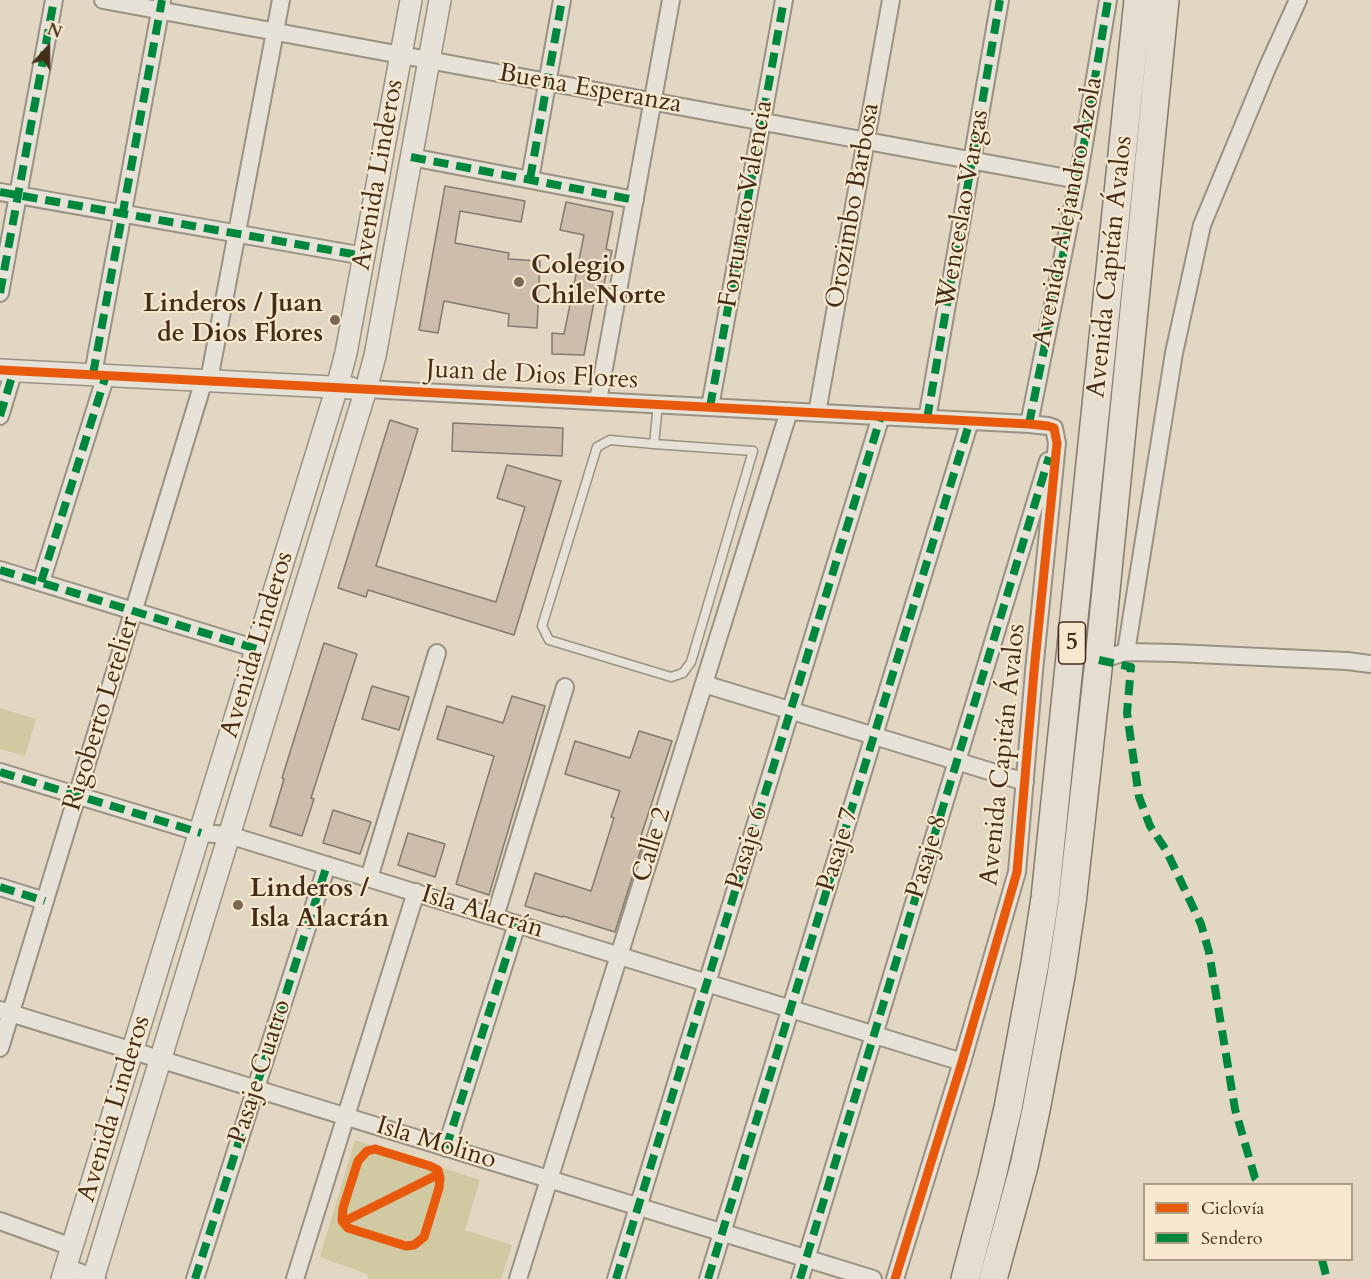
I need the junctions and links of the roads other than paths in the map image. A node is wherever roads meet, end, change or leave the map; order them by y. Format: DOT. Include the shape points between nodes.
graph roads {
  1 [pos="54,0"];
  2 [pos="103,0"];
  3 [pos="281,0"];
  4 [pos="411,0"];
  5 [pos="440,0"];
  6 [pos="562,0"];
  7 [pos="671,0"];
  8 [pos="784,0"];
  9 [pos="891,0"];
  10 [pos="1000,0"];
  11 [pos="1107,0"];
  12 [pos="1138,0"];
  13 [pos="1165,0"];
  14 [pos="1298,0"];
  15 [pos="161,5"];
  16 [pos="275,32"];
  17 [pos="400,55"];
  18 [pos="429,60"];
  19 [pos="547,82"];
  20 [pos="653,102"];
  21 [pos="762,122"];
  22 [pos="866,141"];
  23 [pos="411,157"];
  24 [pos="972,160"];
  25 [pos="530,179"];
  26 [pos="1078,180"];
  27 [pos="0,192"];
  28 [pos="18,196"];
  29 [pos="635,200"];
  30 [pos="123,214"];
  31 [pos="237,234"];
  32 [pos="364,256"];
  33 [pos="0,293"];
  34 [pos="7,370"];
  35 [pos="100,375"];
  36 [pos="207,380"];
  37 [pos="337,387"];
  38 [pos="366,389"];
  39 [pos="598,401"];
  40 [pos="658,404"];
  41 [pos="710,407"];
  42 [pos="789,411"];
  43 [pos="817,412"];
  44 [pos="0,416"];
  45 [pos="881,416"];
  46 [pos="927,419"];
  47 [pos="970,421"];
  48 [pos="1029,424"];
  49 [pos="1056,435"];
  50 [pos="654,444"];
  51 [pos="0,570"];
  52 [pos="41,582"];
  53 [pos="134,611"];
  54 [pos="256,649"];
  55 [pos="1126,652"];
  56 [pos="437,653"];
  57 [pos="1098,660"];
  58 [pos="1371,664"];
  59 [pos="704,684"];
  60 [pos="565,687"];
  61 [pos="790,710"];
  62 [pos="874,736"];
  63 [pos="957,761"];
  64 [pos="0,772"];
  65 [pos="1024,782"];
  66 [pos="77,795"];
  67 [pos="201,833"];
  68 [pos="229,835"];
  69 [pos="327,865"];
  70 [pos="369,878"];
  71 [pos="0,887"];
  72 [pos="416,892"];
  73 [pos="45,901"];
  74 [pos="495,917"];
  75 [pos="517,924"];
  76 [pos="619,955"];
  77 [pos="707,982"];
  78 [pos="791,1008"];
  79 [pos="5,1012"];
  80 [pos="874,1034"];
  81 [pos="0,1048"];
  82 [pos="133,1051"];
  83 [pos="160,1059"];
  84 [pos="962,1062"];
  85 [pos="256,1089"];
  86 [pos="346,1117"];
  87 [pos="446,1148"];
  88 [pos="549,1179"];
  89 [pos="638,1207"];
  90 [pos="0,1221"];
  91 [pos="723,1233"];
  92 [pos="806,1258"];
  93 [pos="67,1264"];
  94 [pos="95,1278"];
  95 [pos="195,1279"];
  96 [pos="296,1279"];
  97 [pos="518,1279"];
  98 [pos="616,1279"];
  99 [pos="708,1279"];
  100 [pos="800,1279"];
  101 [pos="873,1279"];
  102 [pos="895,1279"];
  103 [pos="965,1279"];
  104 [pos="993,1279"];
  1 -- 28 [label="street"];
  2 -- 15 [label="street, Buena Esperanza"];
  3 -- 16 [label="street, Rigoberto Letelier"];
  4 -- 17 [label="street, Avenida Linderos"];
  5 -- 18 [label="street, Avenida Linderos"];
  6 -- 19 [label="street"];
  7 -- 20 [label="street"];
  8 -- 21 [label="street, Fortunato Valencia"];
  9 -- 22 [label="street, Orozimbo Barbosa"];
  10 -- 24 [label="street, Wenceslao Vargas"];
  11 -- 26 [label="street, Avenida Alejandro Azola"];
  12 -- 103 [label="highway, Avenida Capitán Ávalos / 5" via="1045,898 1008,1108"];
  13 -- 57 [label="highway, Avenida Capitán Ávalos / 5"];
  14 -- 55 [label="street" via="1202,225 1174,353"];
  15 -- 16 [label="street, Buena Esperanza"];
  15 -- 30 [label="street"];
  16 -- 17 [label="street, Buena Esperanza"];
  16 -- 31 [label="street, Rigoberto Letelier"];
  17 -- 18 [label="street, Buena Esperanza"];
  17 -- 32 [label="street, Avenida Linderos"];
  18 -- 19 [label="street, Buena Esperanza"];
  18 -- 23 [label="street, Avenida Linderos"];
  19 -- 20 [label="street, Buena Esperanza"];
  19 -- 25 [label="street"];
  20 -- 21 [label="street, Buena Esperanza"];
  20 -- 29 [label="street"];
  21 -- 22 [label="street, Buena Esperanza"];
  21 -- 41 [label="street, Fortunato Valencia"];
  22 -- 24 [label="street, Buena Esperanza"];
  22 -- 43 [label="street, Orozimbo Barbosa"];
  23 -- 25 [label="street"];
  23 -- 38 [label="street, Avenida Linderos"];
  24 -- 26 [label="street, Buena Esperanza"];
  24 -- 46 [label="street, Wenceslao Vargas"];
  25 -- 29 [label="street"];
  26 -- 48 [label="street, Avenida Alejandro Azola"];
  27 -- 28 [label="street"];
  28 -- 30 [label="street"];
  28 -- 33 [label="street"];
  29 -- 39 [label="street"];
  30 -- 31 [label="street"];
  30 -- 35 [label="street"];
  31 -- 32 [label="street"];
  31 -- 36 [label="street, Rigoberto Letelier"];
  32 -- 37 [label="street, Avenida Linderos"];
  34 -- 35 [label="street, Juan de Dios Flores"];
  34 -- 44 [label="street"];
  35 -- 36 [label="street, Juan de Dios Flores"];
  35 -- 52 [label="street"];
  36 -- 37 [label="street, Juan de Dios Flores"];
  36 -- 53 [label="street, Rigoberto Letelier"];
  37 -- 38 [label="street, Juan de Dios Flores"];
  37 -- 54 [label="street, Avenida Linderos"];
  38 -- 39 [label="street, Juan de Dios Flores"];
  38 -- 68 [label="street, Avenida Linderos"];
  39 -- 40 [label="street, Juan de Dios Flores"];
  40 -- 41 [label="street, Juan de Dios Flores"];
  40 -- 50 [label="lane"];
  41 -- 42 [label="street, Juan de Dios Flores"];
  42 -- 43 [label="street, Juan de Dios Flores"];
  42 -- 59 [label="street, Calle 2"];
  43 -- 45 [label="street, Juan de Dios Flores"];
  45 -- 46 [label="street, Juan de Dios Flores"];
  45 -- 61 [label="street, Pasaje 6"];
  46 -- 47 [label="street, Juan de Dios Flores"];
  47 -- 48 [label="street, Juan de Dios Flores"];
  47 -- 62 [label="street, Pasaje 7"];
  48 -- 49 [label="street, Juan de Dios Flores" via="1054,428"];
  49 -- 63 [label="street, Pasaje 8"];
  49 -- 65 [label="street, Avenida Capitán Ávalos"];
  50 -- 50 [label="lane" via="610,440 597,447 542,626 549,640 671,677 683,673 692,662 753,451"];
  51 -- 52 [label="street"];
  52 -- 53 [label="street"];
  53 -- 54 [label="street"];
  53 -- 66 [label="street, Rigoberto Letelier"];
  54 -- 67 [label="street, Avenida Linderos"];
  55 -- 57 [label="street"];
  55 -- 58 [label="street"];
  56 -- 70 [label="street"];
  57 -- 104 [label="highway, Avenida Capitán Ávalos / 5" via="1061,976 1026,1156"];
  59 -- 61 [label="street"];
  59 -- 76 [label="street, Calle 2"];
  60 -- 74 [label="street"];
  61 -- 62 [label="street"];
  61 -- 77 [label="street, Pasaje 6"];
  62 -- 63 [label="street"];
  62 -- 78 [label="street, Pasaje 7"];
  63 -- 65 [label="street"];
  63 -- 80 [label="street, Pasaje 8"];
  64 -- 66 [label="street, Isla Alacrán"];
  65 -- 84 [label="street, Avenida Capitán Ávalos" via="1015,883"];
  66 -- 67 [label="street, Isla Alacrán"];
  66 -- 73 [label="street, Rigoberto Letelier"];
  67 -- 68 [label="street, Isla Alacrán"];
  67 -- 82 [label="street, Avenida Linderos"];
  68 -- 69 [label="street, Isla Alacrán"];
  68 -- 83 [label="street, Avenida Linderos"];
  69 -- 70 [label="street, Isla Alacrán"];
  69 -- 85 [label="street, Pasaje Cuatro"];
  70 -- 72 [label="street, Isla Alacrán"];
  71 -- 73 [label="street"];
  72 -- 74 [label="street, Isla Alacrán"];
  72 -- 86 [label="street"];
  73 -- 79 [label="street, Rigoberto Letelier"];
  74 -- 75 [label="street, Isla Alacrán"];
  75 -- 76 [label="street, Isla Alacrán"];
  75 -- 87 [label="street"];
  76 -- 77 [label="street, Isla Alacrán"];
  76 -- 88 [label="street, Calle 2"];
  77 -- 78 [label="street, Isla Alacrán"];
  77 -- 89 [label="street, Pasaje 6"];
  78 -- 80 [label="street, Isla Alacrán"];
  78 -- 91 [label="street, Pasaje 7"];
  79 -- 81 [label="street, Rigoberto Letelier"];
  79 -- 82 [label="street, Isla Molino"];
  80 -- 84 [label="street, Isla Alacrán"];
  80 -- 92 [label="street, Pasaje 8"];
  82 -- 83 [label="street, Isla Molino"];
  82 -- 93 [label="street, Avenida Linderos"];
  83 -- 85 [label="street, Isla Molino"];
  83 -- 94 [label="street, Avenida Linderos"];
  84 -- 102 [label="street, Avenida Capitán Ávalos"];
  85 -- 86 [label="street, Isla Molino"];
  85 -- 95 [label="street, Pasaje Cuatro"];
  86 -- 87 [label="street, Isla Molino"];
  86 -- 96 [label="street"];
  87 -- 88 [label="street, Isla Molino"];
  88 -- 89 [label="street, Isla Molino"];
  88 -- 97 [label="street, Calle 2"];
  89 -- 91 [label="street, Isla Molino"];
  89 -- 98 [label="street, Pasaje 6"];
  90 -- 93 [label="street"];
  91 -- 92 [label="street, Isla Molino"];
  91 -- 99 [label="street, Pasaje 7"];
  92 -- 100 [label="street, Pasaje 8"];
  92 -- 101 [label="street, Isla Molino"];
  93 -- 94 [label="street"];
}
